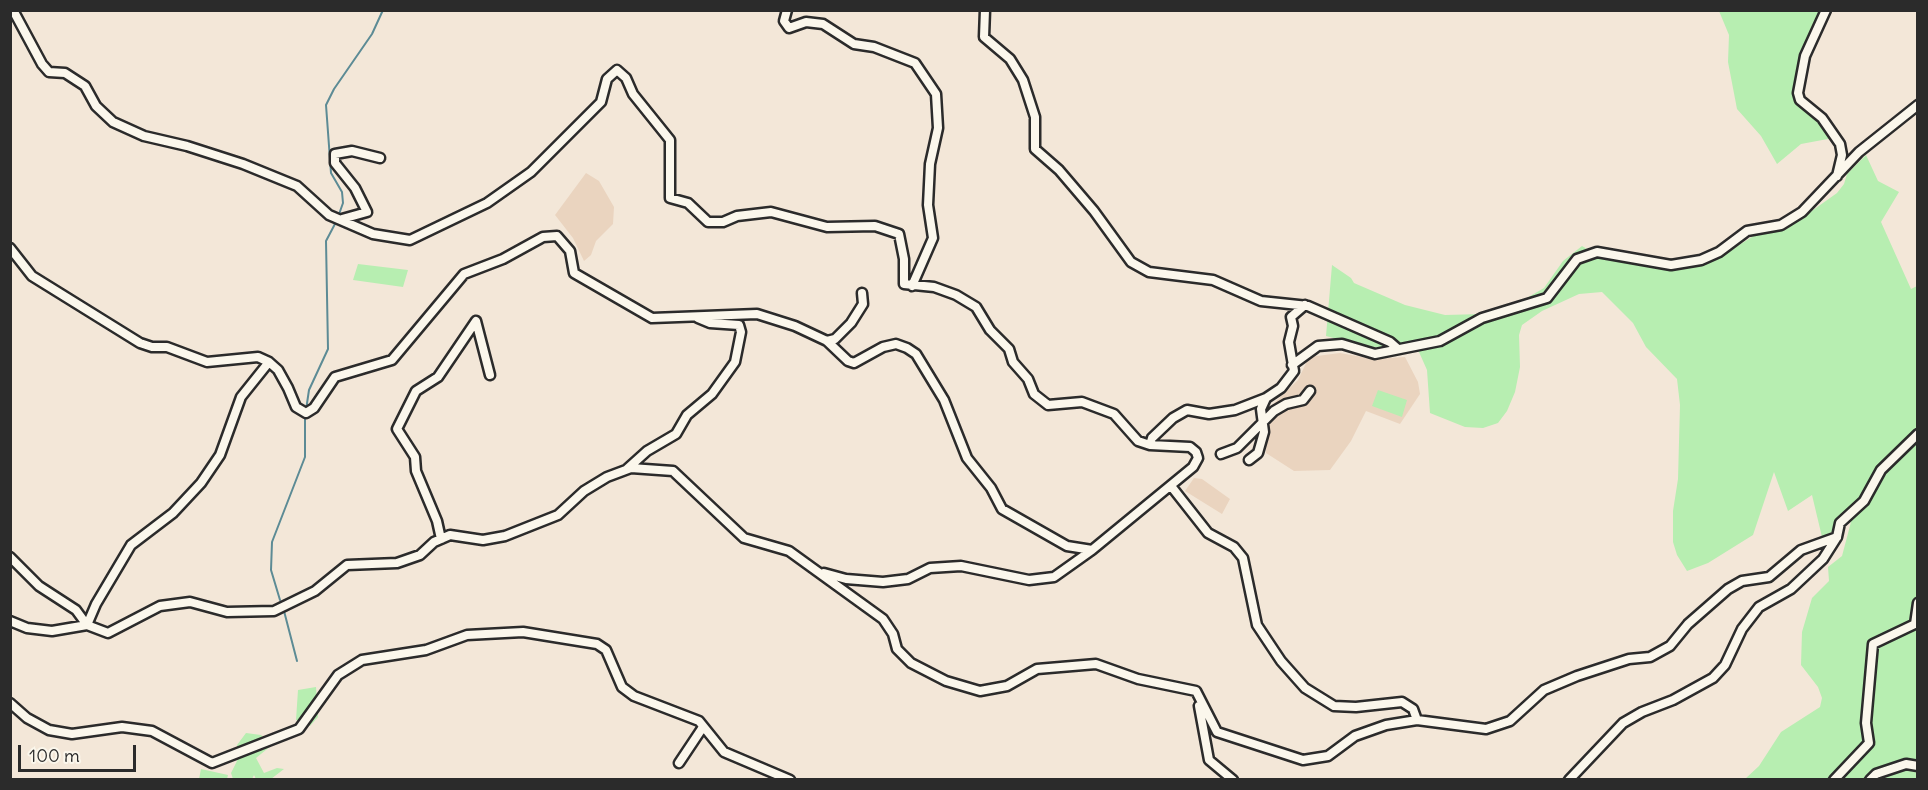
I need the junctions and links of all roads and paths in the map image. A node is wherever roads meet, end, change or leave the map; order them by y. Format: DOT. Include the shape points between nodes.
graph roads {
  1 [pos="13,10"];
  2 [pos="787,10"];
  3 [pos="985,10"];
  4 [pos="1826,10"];
  5 [pos="1917,105"];
  6 [pos="380,158"];
  7 [pos="1837,176"];
  8 [pos="341,219"];
  9 [pos="10,248"];
  10 [pos="912,286"];
  11 [pos="862,293"];
  12 [pos="1305,305"];
  13 [pos="695,317"];
  14 [pos="827,341"];
  15 [pos="1398,349"];
  16 [pos="269,362"];
  17 [pos="1292,364"];
  18 [pos="490,375"];
  19 [pos="1310,391"];
  20 [pos="1266,398"];
  21 [pos="1263,420"];
  22 [pos="1917,434"];
  23 [pos="1150,445"];
  24 [pos="1221,454"];
  25 [pos="1250,460"];
  26 [pos="627,469"];
  27 [pos="1171,486"];
  28 [pos="1838,537"];
  29 [pos="441,539"];
  30 [pos="1092,550"];
  31 [pos="10,557"];
  32 [pos="810,566"];
  33 [pos="1917,603"];
  34 [pos="10,621"];
  35 [pos="87,625"];
  36 [pos="1196,691"];
  37 [pos="10,704"];
  38 [pos="1417,720"];
  39 [pos="704,727"];
  40 [pos="679,763"];
  41 [pos="1917,765"];
  42 [pos="790,780"];
  43 [pos="1233,780"];
  44 [pos="1569,780"];
  45 [pos="1834,780"];
  46 [pos="1870,780"];
  1 -- 8 [label="street" via="49,72 66,73 85,86 96,106 113,122 144,136 243,164 297,186 329,215"];
  2 -- 10 [label="street" via="784,21 789,28 806,22 823,24 854,44 874,47 915,63 936,94 938,128 930,164 928,205 933,238"];
  3 -- 12 [label="street" via="984,37 1010,58 1023,80 1035,117 1035,149 1094,211 1131,262 1149,272 1213,280 1261,302"];
  4 -- 7 [label="street" via="1805,56 1798,93 1840,144 1842,155"];
  5 -- 7 [label="street" via="1859,152"];
  6 -- 8 [label="street" via="352,151 335,154 335,163 355,188 367,212"];
  7 -- 15 [label="street" via="1802,212 1781,225 1747,231 1701,260 1671,265 1597,252 1577,259 1547,297 1482,318 1440,341"];
  8 -- 10 [label="street" via="373,234 410,240 487,203 531,172 591,113 601,102 608,79 617,70 670,140 670,198 688,203 708,222 771,212 827,227 875,226 891,231 898,234 904,284"];
  9 -- 16 [label="street" via="32,276 140,343 167,346 207,362 258,357"];
  10 -- 23 [label="street" via="934,287 975,308 1009,349 1034,394 1048,405 1082,402 1114,414 1138,441"];
  11 -- 14 [label="street" via="863,304 851,323 835,339"];
  12 -- 15 [label="street"];
  12 -- 17 [label="street" via="1291,317"];
  13 -- 14 [label="street" via="757,314"];
  13 -- 16 [label="street" via="652,318 574,273 570,251 556,236 543,237 464,274 392,360 334,377 310,412 299,411 278,370"];
  13 -- 26 [label="street" via="710,323 739,325 735,362 712,394 687,415 676,434 647,451"];
  14 -- 30 [label="street" via="848,362 854,363 896,344 916,354 944,400 967,458 1002,509 1067,546"];
  15 -- 17 [label="street" via="1375,354 1342,344 1318,346"];
  16 -- 35 [label="street" via="241,397 220,455 201,483 173,513 131,545"];
  17 -- 20 [label="street" via="1290,379"];
  18 -- 29 [label="street" via="476,321 438,377 416,391 397,429 415,457 416,471"];
  19 -- 21 [label="street" via="1303,400 1286,404"];
  20 -- 21 [label="street" via="1261,409"];
  20 -- 23 [label="street" via="1235,410 1209,414 1187,410 1159,432"];
  21 -- 24 [label="street" via="1237,448"];
  21 -- 25 [label="street" via="1258,453"];
  22 -- 28 [label="street" via="1881,470 1864,501 1840,523"];
  23 -- 27 [label="street" via="1190,447 1196,452 1198,458 1192,467"];
  26 -- 29 [label="street" via="584,491 558,515 505,536 483,540 450,535"];
  26 -- 32 [label="street" via="673,471 744,538 789,551"];
  27 -- 30 [label="street"];
  27 -- 38 [label="street" via="1208,533 1234,547 1243,558 1257,625 1305,688 1334,706 1402,702 1413,709"];
  28 -- 38 [label="street" via="1801,550 1769,577 1742,581 1728,589 1688,624 1670,646 1650,657 1629,659 1544,690 1510,721 1486,729"];
  28 -- 44 [label="street" via="1823,559 1791,589 1759,608 1713,678 1623,723"];
  29 -- 35 [label="street" via="420,555 397,563 347,565 315,591 274,611 227,612 190,602 160,606 108,633"];
  30 -- 32 [label="street" via="1053,577 1029,580 961,566 930,568 908,579 865,581 846,579"];
  31 -- 35 [label="street" via="39,586 76,610"];
  32 -- 36 [label="street" via="883,619 897,649 911,663 946,681 980,691 1007,686 1038,669 1096,664 1138,679"];
  33 -- 45 [label="street" via="1915,624 1873,644 1866,723 1869,743"];
  34 -- 35 [label="street" via="52,631"];
  36 -- 38 [label="street" via="1217,732 1303,760 1328,756 1355,736"];
  36 -- 43 [label="street" via="1209,760"];
  37 -- 39 [label="street" via="49,730 72,734 122,728 152,731 212,763 299,729 338,675 362,660 426,650 467,635 523,632 597,644 606,650 622,687 650,703 699,721"];
  39 -- 40 [label="street"];
  39 -- 42 [label="street" via="724,752"];
  41 -- 46 [label="street" via="1876,774"];
}
